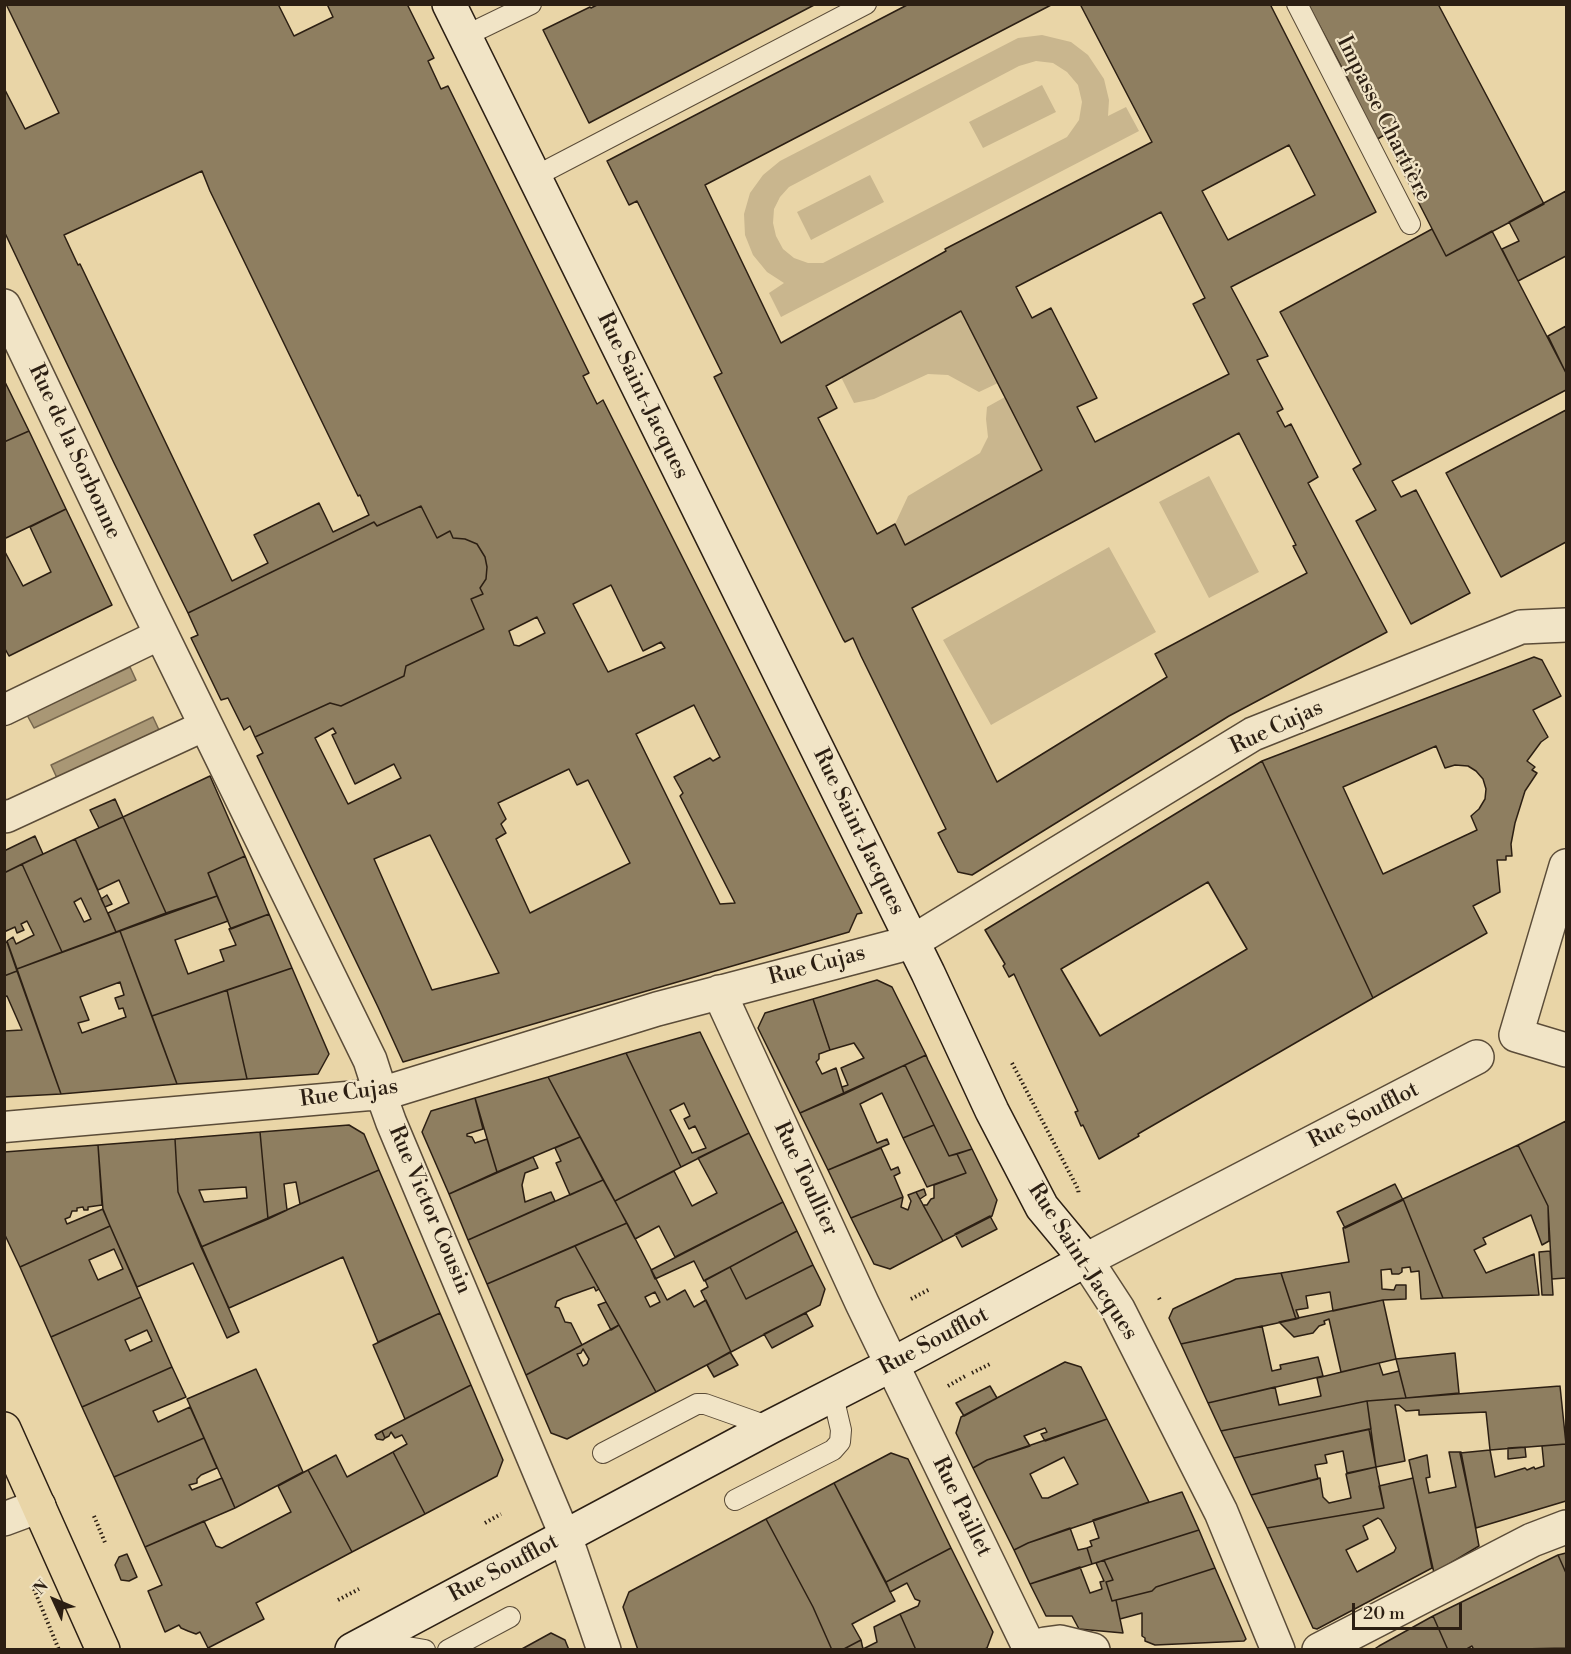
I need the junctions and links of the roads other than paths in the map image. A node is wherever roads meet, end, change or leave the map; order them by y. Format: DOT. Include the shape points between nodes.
graph roads {
  1 [pos="449,4"];
  2 [pos="531,4"];
  3 [pos="866,4"];
  4 [pos="1297,4"];
  5 [pos="465,36"];
  6 [pos="534,177"];
  7 [pos="1410,224"];
  8 [pos="4,306"];
  9 [pos="1566,625"];
  10 [pos="162,634"];
  11 [pos="4,710"];
  12 [pos="206,725"];
  13 [pos="4,815"];
  14 [pos="1566,866"];
  15 [pos="912,942"];
  16 [pos="719,992"];
  17 [pos="1516,1035"];
  18 [pos="1566,1050"];
  19 [pos="381,1094"];
  20 [pos="4,1127"];
  21 [pos="1086,1260"];
  22 [pos="893,1364"];
  23 [pos="833,1396"];
  24 [pos="770,1427"];
  25 [pos="4,1429"];
  26 [pos="603,1453"];
  27 [pos="735,1500"];
  28 [pos="39,1506"];
  29 [pos="4,1519"];
  30 [pos="1566,1527"];
  31 [pos="565,1536"];
  32 [pos="510,1617"];
  33 [pos="88,1634"];
  34 [pos="361,1645"];
  35 [pos="1030,1649"];
  36 [pos="103,1650"];
  37 [pos="425,1650"];
  38 [pos="448,1650"];
  39 [pos="604,1650"];
  40 [pos="1094,1650"];
  41 [pos="1278,1650"];
  42 [pos="1319,1650"];
  1 -- 5 [label="street, Rue Saint-Jacques"];
  2 -- 5 [label="lane"];
  3 -- 6 [label="lane"];
  4 -- 7 [label="lane, Impasse Chartière"];
  5 -- 6 [label="street, Rue Saint-Jacques"];
  6 -- 15 [label="street, Rue Saint-Jacques"];
  8 -- 10 [label="street, Rue de la Sorbonne"];
  9 -- 15 [label="street, Rue Cujas" via="1521,627 1253,734"];
  10 -- 11 [label="street"];
  10 -- 12 [label="street, Rue Victor Cousin"];
  12 -- 13 [label="street" via="8,817"];
  12 -- 19 [label="street, Rue Victor Cousin" via="370,1060"];
  14 -- 17 [label="street"];
  15 -- 16 [label="street, Rue Cujas"];
  15 -- 21 [label="street, Rue Saint-Jacques" via="1042,1207"];
  16 -- 19 [label="street, Rue Cujas"];
  16 -- 22 [label="street, Rue Toullier"];
  17 -- 18 [label="street"];
  17 -- 21 [label="street, Rue Soufflot"];
  19 -- 20 [label="street, Rue Cujas"];
  19 -- 31 [label="street, Rue Victor Cousin"];
  21 -- 22 [label="street, Rue Soufflot"];
  21 -- 41 [label="street, Rue Saint-Jacques" via="1118,1309 1221,1512"];
  22 -- 23 [label="street, Rue Soufflot"];
  22 -- 35 [label="street, Rue Paillet"];
  23 -- 24 [label="street, Rue Soufflot"];
  23 -- 27 [label="lane" via="841,1430 840,1442 833,1450"];
  24 -- 26 [label="lane" via="697,1404"];
  24 -- 31 [label="street, Rue Soufflot"];
  25 -- 28 [label="main road"];
  28 -- 29 [label="street"];
  28 -- 33 [label="main road"];
  30 -- 42 [label="street" via="1532,1540"];
  31 -- 34 [label="street, Rue Soufflot"];
  31 -- 39 [label="street"];
  32 -- 38 [label="lane"];
  33 -- 36 [label="main road"];
  34 -- 37 [label="lane"];
  35 -- 40 [label="street" via="1060,1642"];
}
